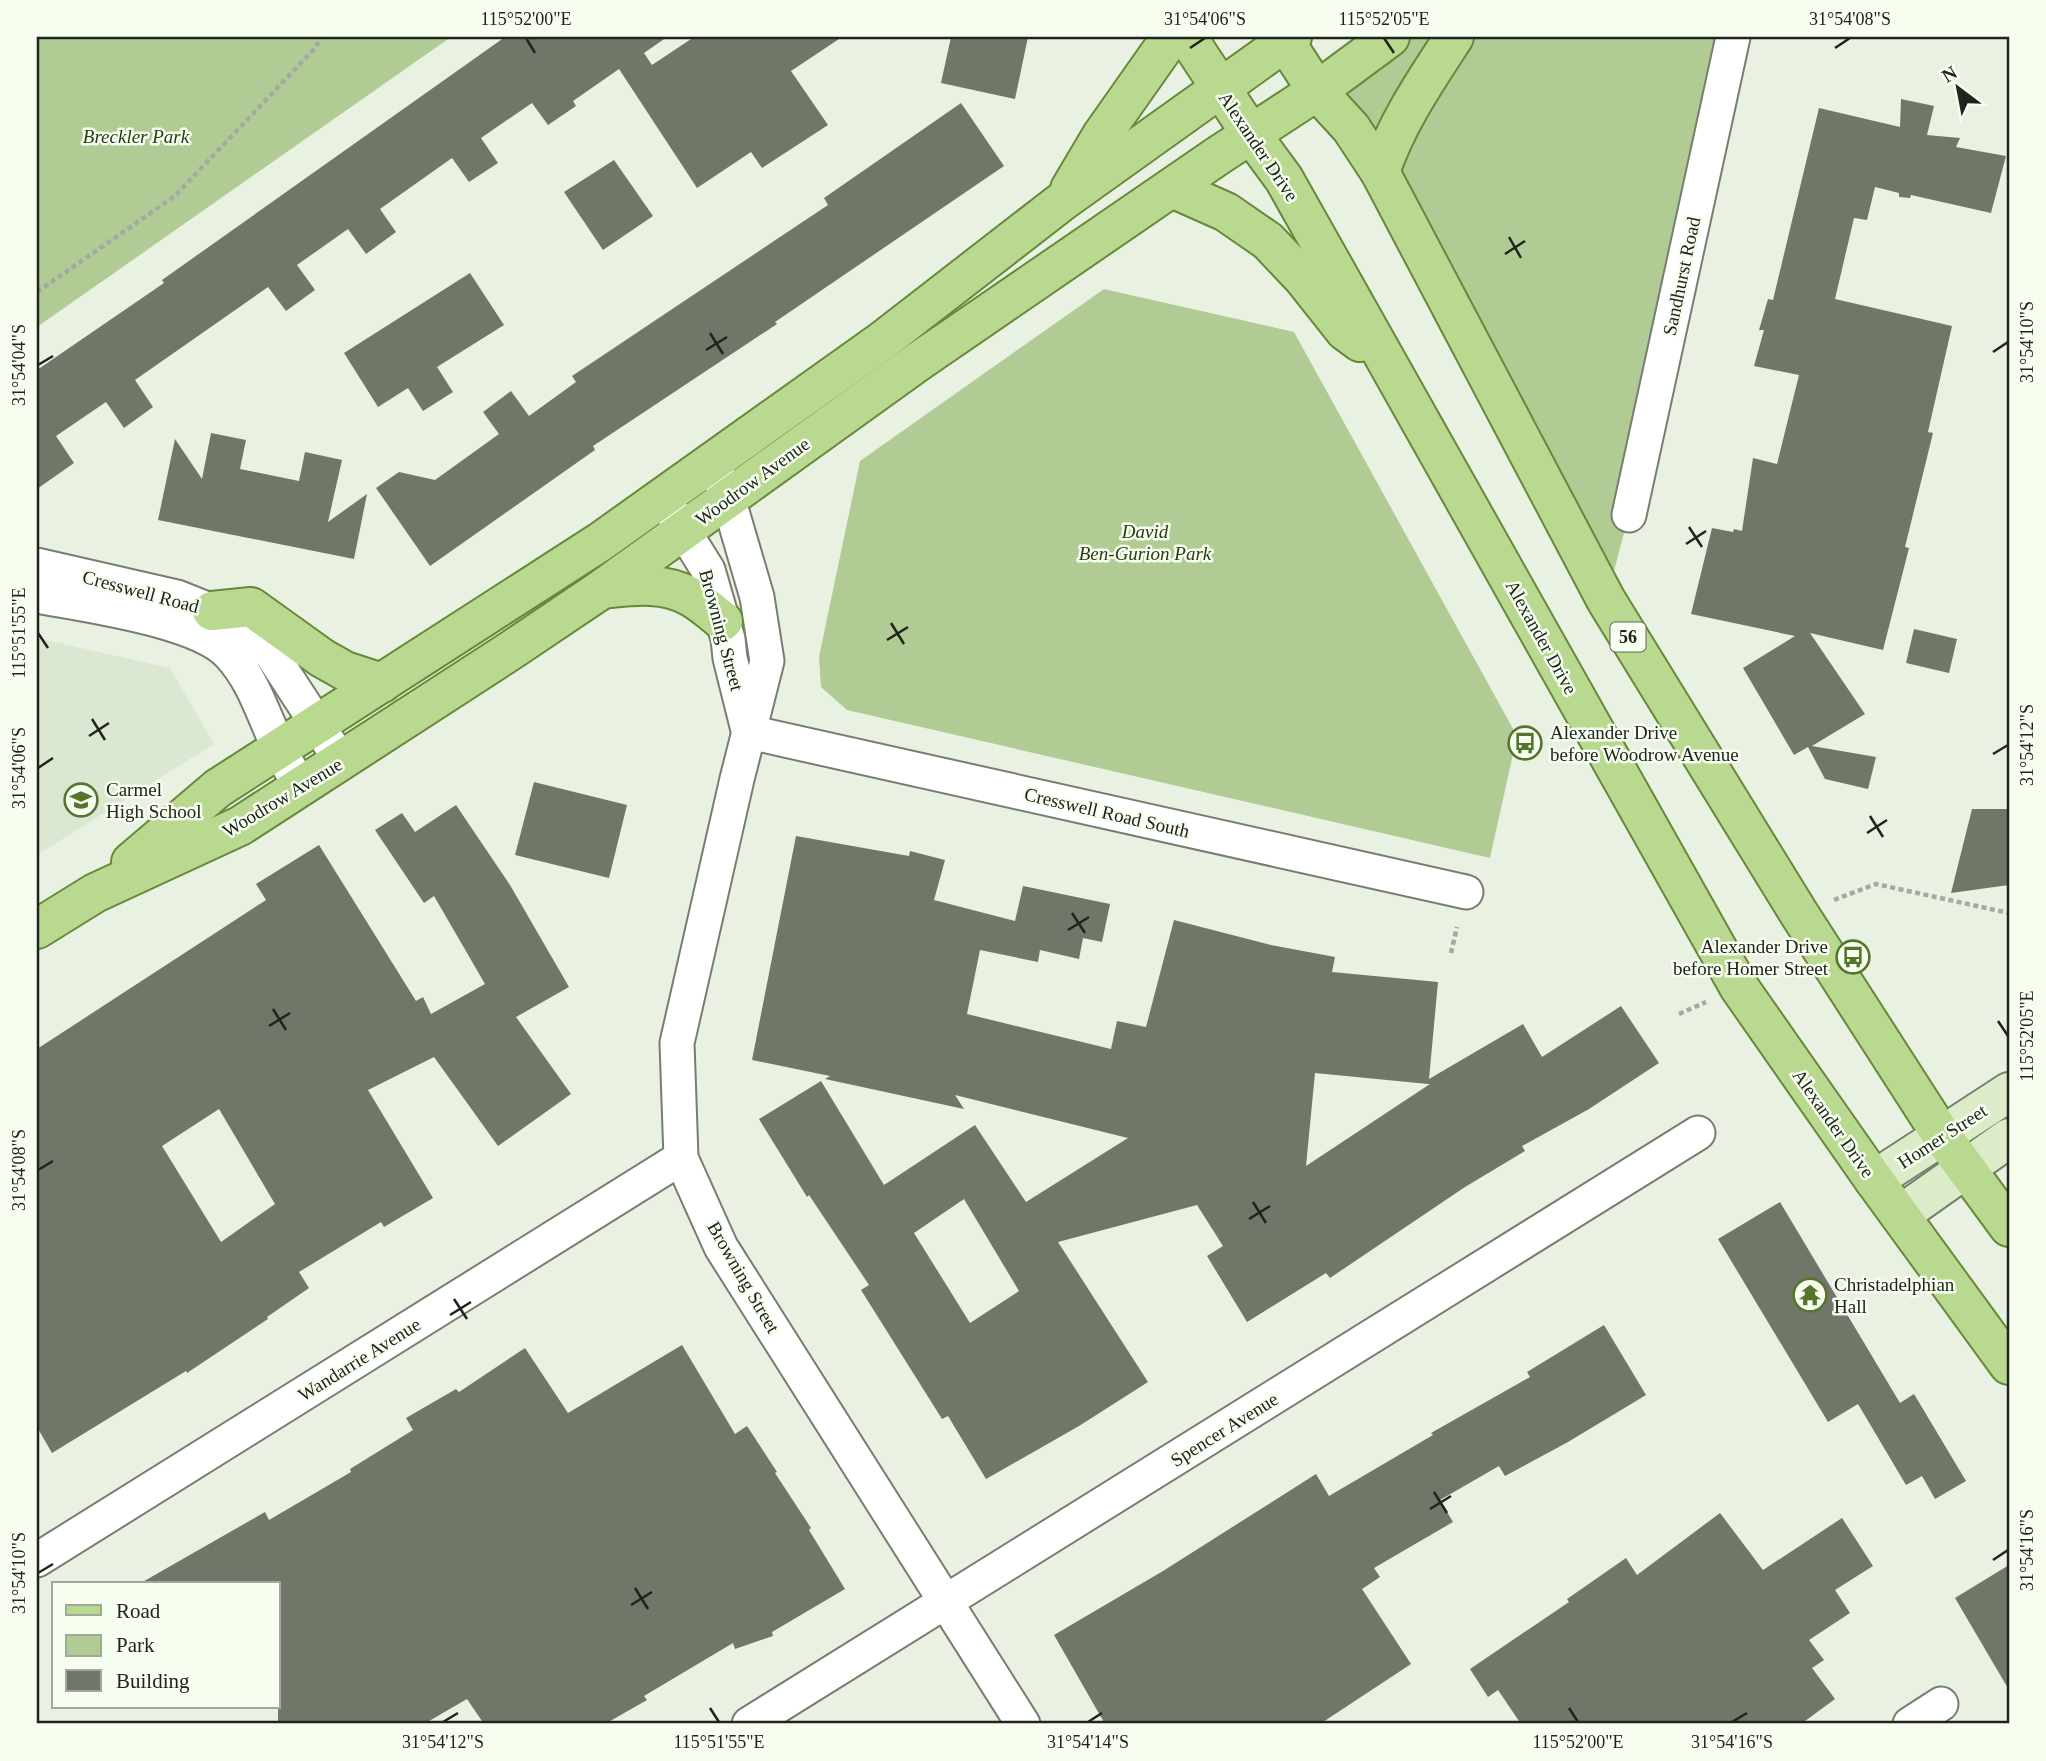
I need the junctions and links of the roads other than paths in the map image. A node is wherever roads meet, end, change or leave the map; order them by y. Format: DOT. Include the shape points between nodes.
graph roads {
  1 [pos="1171,37"];
  2 [pos="1187,37"];
  3 [pos="1390,37"];
  4 [pos="1454,37"];
  5 [pos="1733,37"];
  6 [pos="1286,38"];
  7 [pos="1220,87"];
  8 [pos="1317,91"];
  9 [pos="1251,134"];
  10 [pos="1380,172"];
  11 [pos="1172,188"];
  12 [pos="1064,200"];
  13 [pos="1387,362"];
  14 [pos="713,461"];
  15 [pos="662,498"];
  16 [pos="728,498"];
  17 [pos="1629,515"];
  18 [pos="685,529"];
  19 [pos="37,565"];
  20 [pos="602,589"];
  21 [pos="37,596"];
  22 [pos="212,611"];
  23 [pos="723,621"];
  24 [pos="382,683"];
  25 [pos="318,723"];
  26 [pos="749,732"];
  27 [pos="279,749"];
  28 [pos="341,761"];
  29 [pos="301,787"];
  30 [pos="1465,892"];
  31 [pos="95,893"];
  32 [pos="37,929"];
  33 [pos="2009,1092"];
  34 [pos="1698,1133"];
  35 [pos="1942,1136"];
  36 [pos="2009,1138"];
  37 [pos="681,1158"];
  38 [pos="1966,1169"];
  39 [pos="1874,1180"];
  40 [pos="1900,1215"];
  41 [pos="2009,1227"];
  42 [pos="2009,1365"];
  43 [pos="37,1560"];
  44 [pos="946,1602"];
  45 [pos="1941,1704"];
  46 [pos="749,1724"];
  47 [pos="1023,1724"];
  48 [pos="1910,1724"];
  1 -- 12 [label="main road" via="1102,135"];
  2 -- 7 [label="main road, Alexander Drive"];
  3 -- 8 [label="main road, Woodrow Avenue"];
  4 -- 10 [label="main road" via="1396,130"];
  5 -- 17 [label="street, Sandhurst Road"];
  6 -- 7 [label="main road, Woodrow Avenue"];
  6 -- 8 [label="main road, 56"];
  7 -- 9 [label="main road, Alexander Drive"];
  7 -- 12 [label="main road, Woodrow Avenue"];
  8 -- 9 [label="main road, Woodrow Avenue"];
  8 -- 10 [label="main road, 56" via="1351,128"];
  9 -- 11 [label="main road, Woodrow Avenue"];
  9 -- 13 [label="main road, Alexander Drive" via="1284,178"];
  10 -- 35 [label="main road, 56" via="1606,600"];
  11 -- 13 [label="main road" via="1226,212 1268,241 1345,331"];
  11 -- 16 [label="main road, Woodrow Avenue"];
  12 -- 14 [label="main road, Woodrow Avenue" via="882,341"];
  13 -- 39 [label="main road, Alexander Drive" via="1739,987"];
  14 -- 15 [label="main road, Woodrow Avenue"];
  14 -- 16 [label="street, Browning Street"];
  15 -- 18 [label="street, Browning Street"];
  15 -- 24 [label="main road, Woodrow Avenue"];
  16 -- 18 [label="main road, Woodrow Avenue"];
  16 -- 26 [label="street, Browning Street" via="757,597 767,661"];
  18 -- 20 [label="main road, Woodrow Avenue"];
  18 -- 23 [label="street, Browning Street" via="708,570"];
  19 -- 22 [label="street, Cresswell Road" via="177,597"];
  20 -- 23 [label="main road" via="668,587 691,596"];
  20 -- 28 [label="main road, Woodrow Avenue"];
  21 -- 27 [label="street, Cresswell Road" via="186,628 229,653 265,711"];
  22 -- 24 [label="main road" via="250,607 322,658"];
  22 -- 25 [label="street, Cresswell Road" via="243,628 272,655"];
  23 -- 26 [label="street, Browning Street"];
  24 -- 25 [label="main road, Woodrow Avenue"];
  25 -- 27 [label="main road, Woodrow Avenue"];
  25 -- 28 [label="street, Cresswell Road"];
  26 -- 30 [label="street, Cresswell Road South"];
  26 -- 37 [label="street, Browning Street" via="677,1043"];
  27 -- 29 [label="street, Cresswell Road"];
  27 -- 31 [label="main road, Woodrow Avenue" via="218,788"];
  28 -- 29 [label="main road, Woodrow Avenue"];
  29 -- 31 [label="main road, Woodrow Avenue" via="240,826"];
  31 -- 32 [label="main road, Woodrow Avenue"];
  33 -- 35 [label="street, Homer Street"];
  34 -- 44 [label="street, Spencer Avenue"];
  35 -- 38 [label="main road, 56"];
  35 -- 39 [label="street, Homer Street"];
  36 -- 38 [label="street, Homer Street"];
  37 -- 43 [label="street, Wandarrie Avenue"];
  37 -- 44 [label="street, Browning Street" via="722,1247"];
  38 -- 40 [label="street, Homer Street"];
  38 -- 41 [label="main road, 56"];
  39 -- 40 [label="main road, Alexander Drive"];
  40 -- 42 [label="main road, Alexander Drive"];
  44 -- 46 [label="street, Spencer Avenue"];
  44 -- 47 [label="street, Browning Street"];
  45 -- 48 [label="street"];
}
